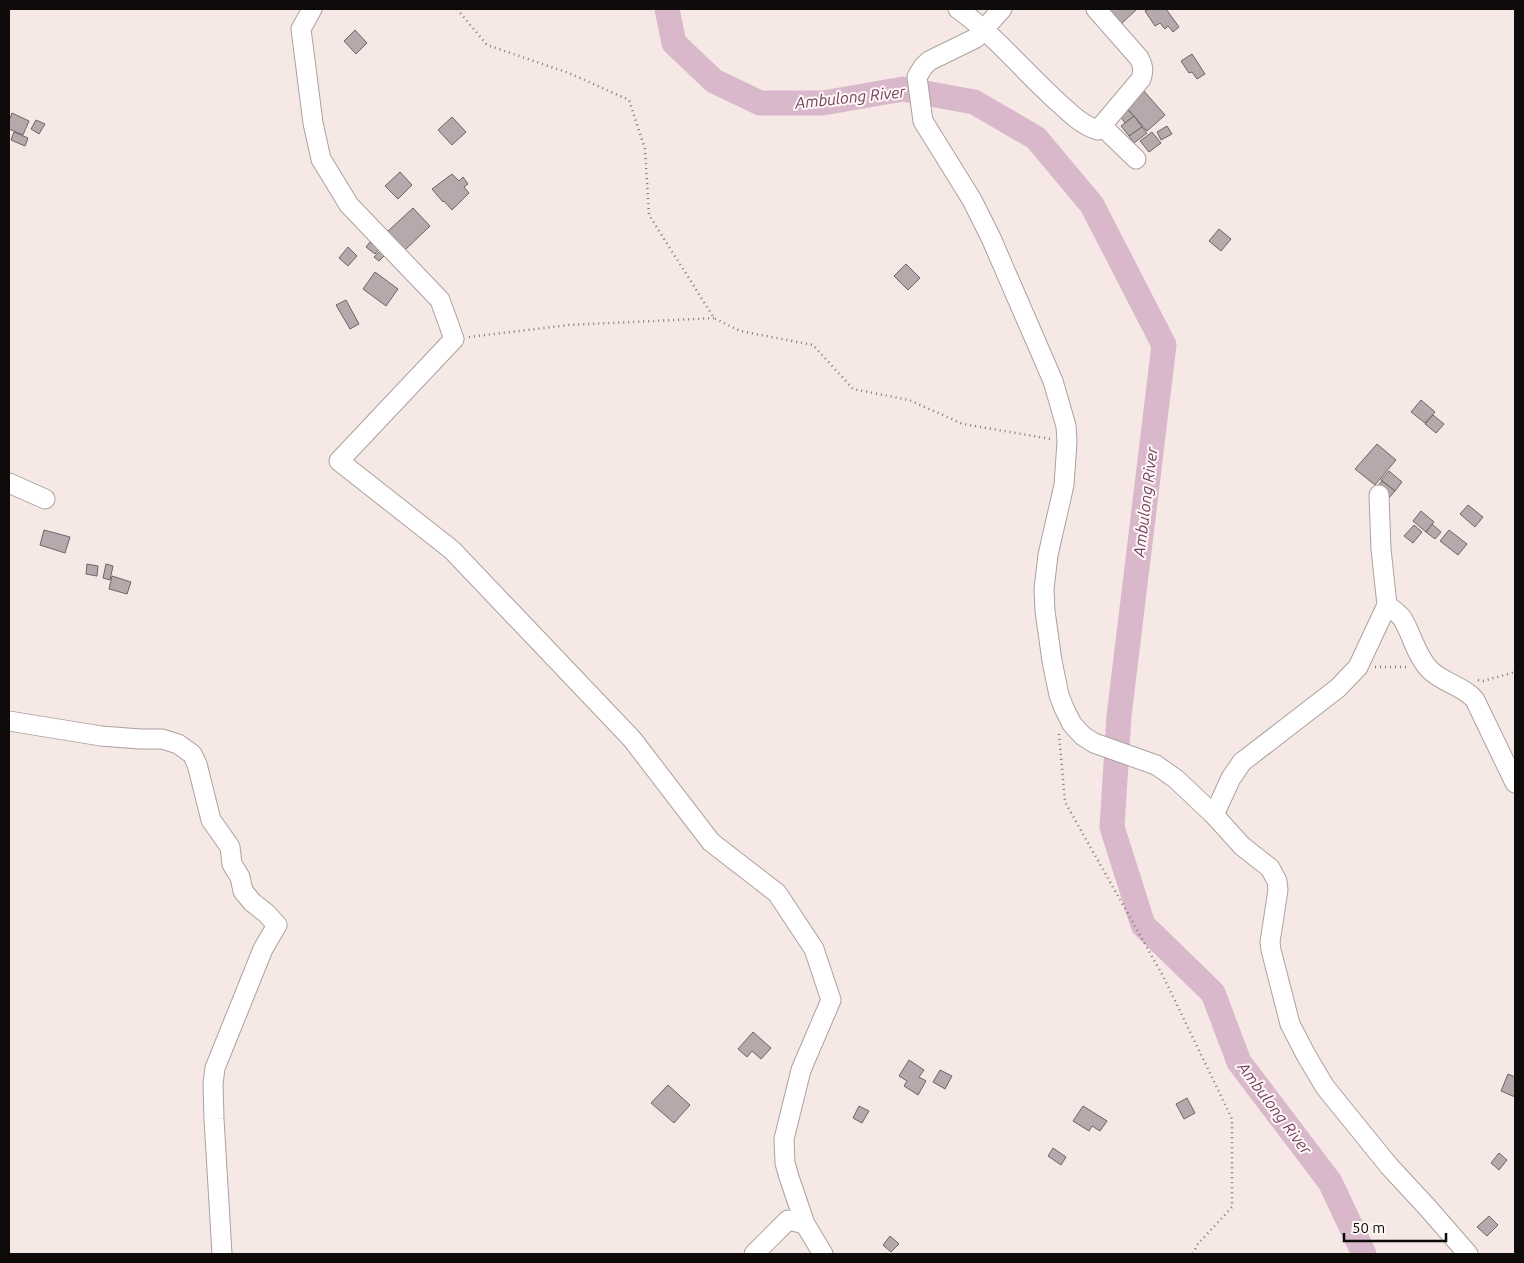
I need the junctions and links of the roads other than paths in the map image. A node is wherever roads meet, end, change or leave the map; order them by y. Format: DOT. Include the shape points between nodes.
graph roads {
  1 [pos="312,9"];
  2 [pos="958,9"];
  3 [pos="1002,9"];
  4 [pos="1096,9"];
  5 [pos="985,30"];
  6 [pos="1102,126"];
  7 [pos="1136,159"];
  8 [pos="9,483"];
  9 [pos="1379,495"];
  10 [pos="44,499"];
  11 [pos="1387,605"];
  12 [pos="9,721"];
  13 [pos="1515,783"];
  14 [pos="1214,815"];
  15 [pos="805,1224"];
  16 [pos="222,1254"];
  17 [pos="754,1254"];
  18 [pos="823,1254"];
  19 [pos="1468,1254"];
  1 -- 15 [label="street" via="301,29 313,123 322,159 350,204 440,300 454,338 340,461 452,550 632,739 711,842 777,893 814,949 831,1000 801,1070 784,1139 785,1163"];
  2 -- 5 [label="street"];
  3 -- 5 [label="street"];
  4 -- 6 [label="street" via="1139,58 1144,72"];
  5 -- 6 [label="street" via="1073,115 1090,128 1098,130"];
  5 -- 14 [label="street" via="976,38 929,61 917,78 923,122 972,200 991,238 1053,381 1064,417 1067,442 1064,485 1045,570 1044,589 1059,695 1072,724 1083,736 1156,765"];
  6 -- 7 [label="street"];
  8 -- 10 [label="street"];
  9 -- 11 [label="street" via="1380,549"];
  11 -- 13 [label="street" via="1402,618 1430,670 1475,700"];
  11 -- 14 [label="street" via="1353,674 1242,762 1230,778"];
  12 -- 16 [label="street" via="101,736 162,738 192,754 211,820 230,847 232,864 243,891 277,925 262,949 215,1068 214,1119"];
  14 -- 19 [label="street" via="1242,846 1270,868 1277,881 1271,950 1290,1024 1306,1055 1325,1087 1383,1159"];
  15 -- 17 [label="street" via="788,1220"];
  15 -- 18 [label="street"];
}
